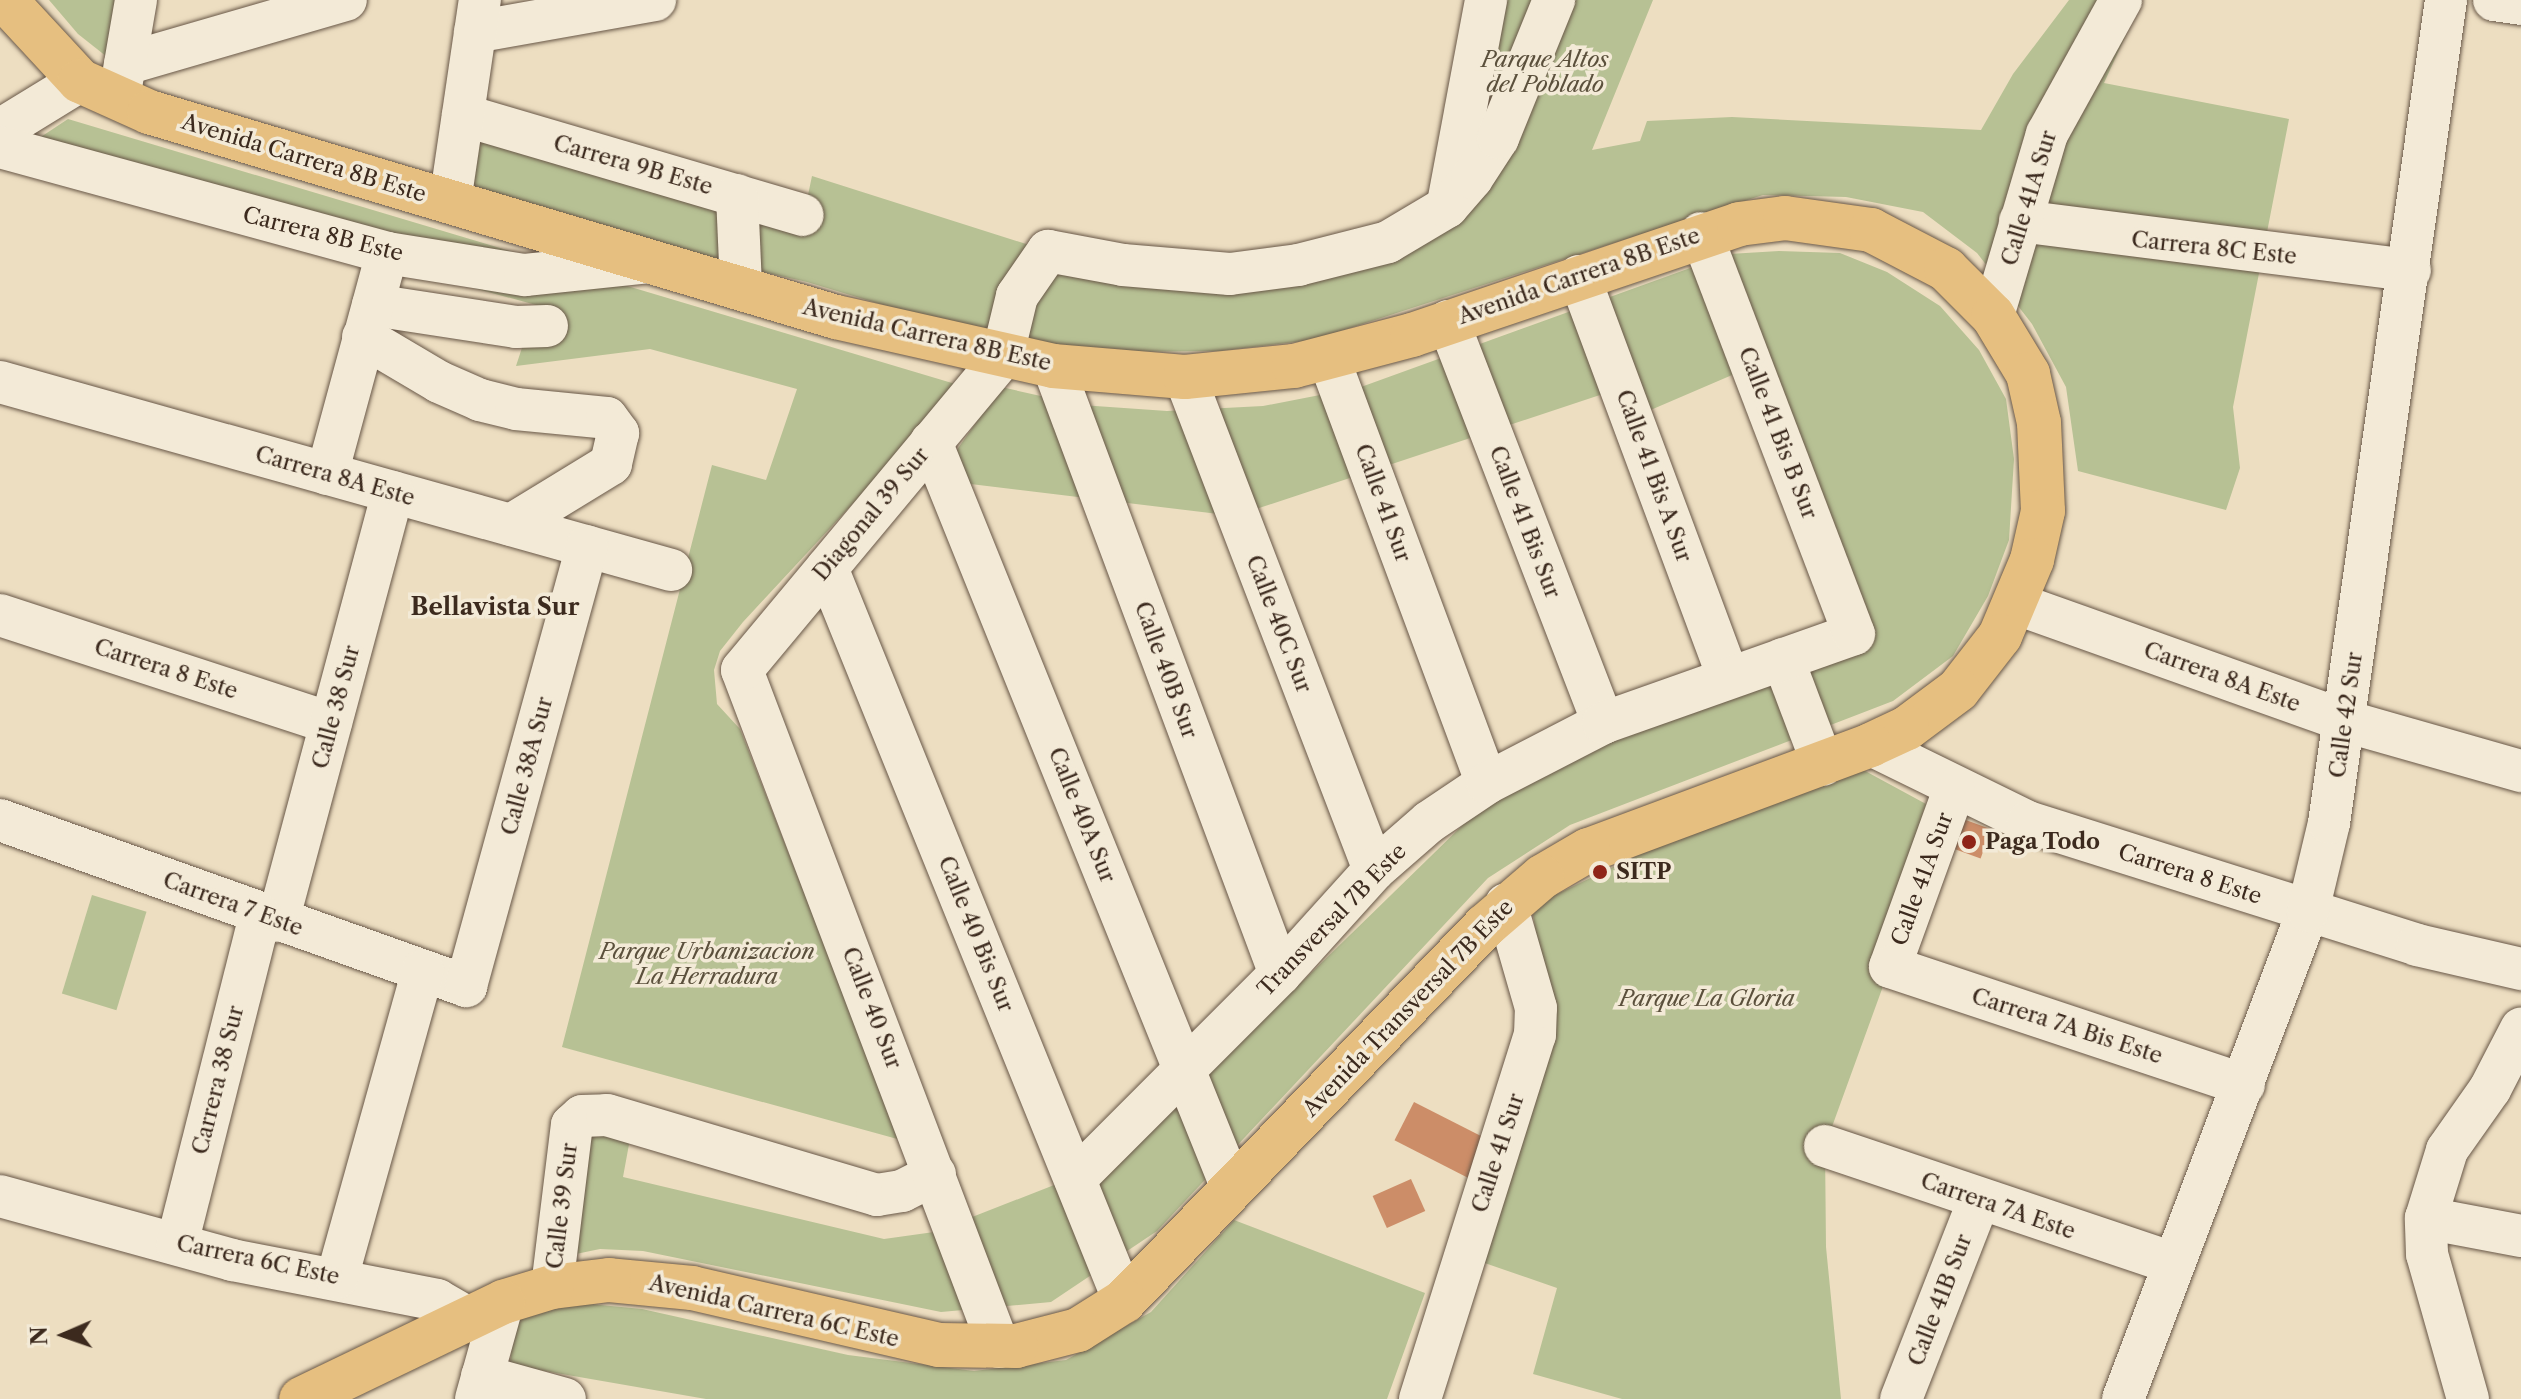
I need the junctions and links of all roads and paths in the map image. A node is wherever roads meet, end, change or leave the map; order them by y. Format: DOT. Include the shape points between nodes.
graph roads {
  1 [pos="5,0"];
  2 [pos="136,0"];
  3 [pos="346,0"];
  4 [pos="655,0"];
  5 [pos="1486,0"];
  6 [pos="1554,0"];
  7 [pos="2121,0"];
  8 [pos="2446,0"];
  9 [pos="2494,0"];
  10 [pos="2521,4"];
  11 [pos="477,16"];
  12 [pos="80,81"];
  13 [pos="122,82"];
  14 [pos="463,115"];
  15 [pos="0,130"];
  16 [pos="0,147"];
  17 [pos="737,195"];
  18 [pos="450,202"];
  19 [pos="1447,207"];
  20 [pos="803,215"];
  21 [pos="2020,221"];
  22 [pos="1701,233"];
  23 [pos="387,253"];
  24 [pos="651,262"];
  25 [pos="2410,270"];
  26 [pos="1579,276"];
  27 [pos="741,288"];
  28 [pos="1993,316"];
  29 [pos="368,321"];
  30 [pos="1448,321"];
  31 [pos="547,326"];
  32 [pos="1002,358"];
  33 [pos="1329,359"];
  34 [pos="1053,366"];
  35 [pos="1185,377"];
  36 [pos="0,382"];
  37 [pos="931,442"];
  38 [pos="327,474"];
  39 [pos="393,492"];
  40 [pos="511,525"];
  41 [pos="587,546"];
  42 [pos="827,568"];
  43 [pos="671,570"];
  44 [pos="2017,604"];
  45 [pos="0,615"];
  46 [pos="1854,634"];
  47 [pos="1783,659"];
  48 [pos="742,670"];
  49 [pos="1728,677"];
  50 [pos="2345,721"];
  51 [pos="331,723"];
  52 [pos="1603,723"];
  53 [pos="1871,745"];
  54 [pos="1823,765"];
  55 [pos="2521,771"];
  56 [pos="1487,783"];
  57 [pos="1954,790"];
  58 [pos="0,820"];
  59 [pos="1374,870"];
  60 [pos="1506,904"];
  61 [pos="2308,911"];
  62 [pos="269,918"];
  63 [pos="1890,967"];
  64 [pos="2521,969"];
  65 [pos="423,971"];
  66 [pos="1280,974"];
  67 [pos="466,986"];
  68 [pos="2521,1029"];
  69 [pos="1184,1070"];
  70 [pos="2244,1085"];
  71 [pos="1825,1146"];
  72 [pos="935,1174"];
  73 [pos="1075,1179"];
  74 [pos="1232,1188"];
  75 [pos="0,1196"];
  76 [pos="1979,1200"];
  77 [pos="2426,1218"];
  78 [pos="2521,1236"];
  79 [pos="177,1244"];
  80 [pos="2173,1263"];
  81 [pos="337,1278"];
  82 [pos="552,1287"];
  83 [pos="1124,1301"];
  84 [pos="485,1310"];
  85 [pos="999,1347"];
  86 [pos="479,1388"];
  87 [pos="301,1399"];
  88 [pos="565,1399"];
  89 [pos="1420,1399"];
  90 [pos="1901,1399"];
  91 [pos="2123,1399"];
  92 [pos="2468,1399"];
  1 -- 12 [label="main road"];
  2 -- 13 [label="street"];
  3 -- 13 [label="street"];
  4 -- 11 [label="street"];
  5 -- 19 [label="street"];
  6 -- 19 [label="street" via="1498,138"];
  7 -- 21 [label="street, Calle 41A Sur" via="2047,134"];
  8 -- 25 [label="street, Calle 42 Sur"];
  9 -- 10 [label="street"];
  11 -- 14 [label="street"];
  12 -- 13 [label="main road, Avenida Carrera 8B Este"];
  12 -- 15 [label="street"];
  13 -- 18 [label="main road, Avenida Carrera 8B Este"];
  14 -- 17 [label="street, Carrera 9B Este"];
  14 -- 18 [label="street"];
  16 -- 23 [label="street, Carrera 8B Este"];
  17 -- 20 [label="street, Carrera 9B Este"];
  17 -- 27 [label="street"];
  18 -- 24 [label="main road, Avenida Carrera 8B Este"];
  19 -- 32 [label="street" via="1362,251 1230,274 1123,265 1048,251 1017,296"];
  21 -- 25 [label="street, Carrera 8C Este"];
  21 -- 28 [label="street, Calle 41A Sur"];
  22 -- 26 [label="main road, Avenida Carrera 8B Este"];
  22 -- 28 [label="main road, Avenida Carrera 8B Este" via="1785,218 1871,230 1946,269"];
  22 -- 46 [label="street, Calle 41 Bis B Sur"];
  23 -- 24 [label="street, Carrera 8B Este" via="525,275"];
  23 -- 29 [label="street"];
  24 -- 27 [label="main road, Avenida Carrera 8B Este"];
  25 -- 50 [label="street, Calle 42 Sur"];
  26 -- 30 [label="main road, Avenida Carrera 8B Este"];
  26 -- 49 [label="street, Calle 41 Bis A Sur"];
  27 -- 32 [label="main road, Avenida Carrera 8B Este"];
  28 -- 44 [label="main road, Avenida Carrera 8B Este" via="2028,374 2044,460 2043,511"];
  29 -- 31 [label="street"];
  29 -- 38 [label="street"];
  29 -- 40 [label="street" via="439,382 516,409 588,412 607,418 618,433 611,464"];
  30 -- 33 [label="main road, Avenida Carrera 8B Este"];
  30 -- 52 [label="street, Calle 41 Bis Sur"];
  32 -- 34 [label="main road, Avenida Carrera 8B Este"];
  32 -- 37 [label="street, Diagonal 39 Sur"];
  33 -- 35 [label="main road, Avenida Carrera 8B Este"];
  33 -- 56 [label="street, Calle 41 Sur"];
  34 -- 35 [label="main road, Avenida Carrera 8B Este"];
  34 -- 66 [label="street, Calle 40B Sur"];
  35 -- 59 [label="street, Calle 40C Sur"];
  36 -- 38 [label="street, Carrera 8A Este"];
  37 -- 42 [label="street, Diagonal 39 Sur"];
  37 -- 69 [label="street, Calle 40A Sur"];
  38 -- 39 [label="street, Carrera 8A Este"];
  39 -- 40 [label="street, Carrera 8A Este"];
  39 -- 51 [label="street, Calle 38 Sur"];
  40 -- 41 [label="street, Carrera 8A Este"];
  41 -- 43 [label="street, Carrera 8A Este"];
  41 -- 67 [label="street, Calle 38A Sur"];
  42 -- 48 [label="street, Diagonal 39 Sur"];
  42 -- 73 [label="street, Calle 40 Bis Sur"];
  44 -- 50 [label="street, Carrera 8A Este"];
  44 -- 53 [label="main road, Avenida Transversal 7B Este" via="2000,636 1958,690 1907,728"];
  45 -- 51 [label="street, Carrera 8 Este"];
  46 -- 47 [label="street, Transversal 7B Este"];
  47 -- 49 [label="street, Transversal 7B Este"];
  47 -- 54 [label="street"];
  48 -- 72 [label="street, Calle 40 Sur"];
  49 -- 52 [label="street, Transversal 7B Este"];
  50 -- 55 [label="street, Carrera 8A Este"];
  50 -- 61 [label="street, Calle 42 Sur"];
  51 -- 62 [label="street, Calle 38 Sur"];
  52 -- 56 [label="street, Transversal 7B Este"];
  53 -- 54 [label="main road, Avenida Transversal 7B Este"];
  53 -- 57 [label="street, Carrera 8 Este"];
  54 -- 60 [label="main road, Avenida Transversal 7B Este" via="1588,850"];
  56 -- 59 [label="street, Transversal 7B Este" via="1429,822"];
  57 -- 61 [label="street, Carrera 8 Este" via="2028,822"];
  57 -- 63 [label="street, Calle 41A Sur"];
  58 -- 62 [label="street, Carrera 7 Este"];
  59 -- 66 [label="street, Transversal 7B Este"];
  60 -- 74 [label="main road, Avenida Transversal 7B Este"];
  60 -- 89 [label="street, Calle 41 Sur" via="1536,1008 1535,1035"];
  61 -- 64 [label="street, Carrera 8 Este" via="2417,945"];
  61 -- 70 [label="street, Calle 42 Sur"];
  62 -- 65 [label="street, Carrera 7 Este"];
  62 -- 79 [label="street, Carrera 38 Sur"];
  63 -- 70 [label="street, Carrera 7A Bis Este"];
  65 -- 67 [label="street, Carrera 7 Este"];
  65 -- 81 [label="street"];
  66 -- 69 [label="street, Transversal 7B Este"];
  68 -- 77 [label="street" via="2490,1089 2447,1150"];
  69 -- 73 [label="street, Transversal 7B Este"];
  69 -- 74 [label="street, Calle 40A Sur"];
  70 -- 80 [label="street, Calle 42 Sur"];
  71 -- 76 [label="street, Carrera 7A Este"];
  72 -- 82 [label="street, Calle 39 Sur" via="902,1191 877,1195 607,1115 582,1116 572,1125"];
  72 -- 85 [label="street, Calle 40 Sur"];
  73 -- 83 [label="street, Calle 40 Bis Sur"];
  74 -- 83 [label="main road, Avenida Transversal 7B Este"];
  75 -- 79 [label="street, Carrera 6C Este"];
  76 -- 80 [label="street, Carrera 7A Este"];
  76 -- 90 [label="street, Calle 41B Sur"];
  77 -- 78 [label="street"];
  77 -- 92 [label="street" via="2427,1254"];
  79 -- 81 [label="street, Carrera 6C Este" via="232,1260"];
  80 -- 91 [label="street, Calle 42 Sur"];
  81 -- 84 [label="street, Carrera 6C Este"];
  82 -- 84 [label="main road, Avenida Carrera 6C Este"];
  82 -- 85 [label="main road, Avenida Carrera 6C Este" via="643,1280 911,1342"];
  83 -- 85 [label="main road, Avenida Transversal 7B Este" via="1078,1330 1047,1341"];
  84 -- 86 [label="street"];
  84 -- 87 [label="main road, Avenida Carrera 6C Este"];
  86 -- 88 [label="street"];
}
